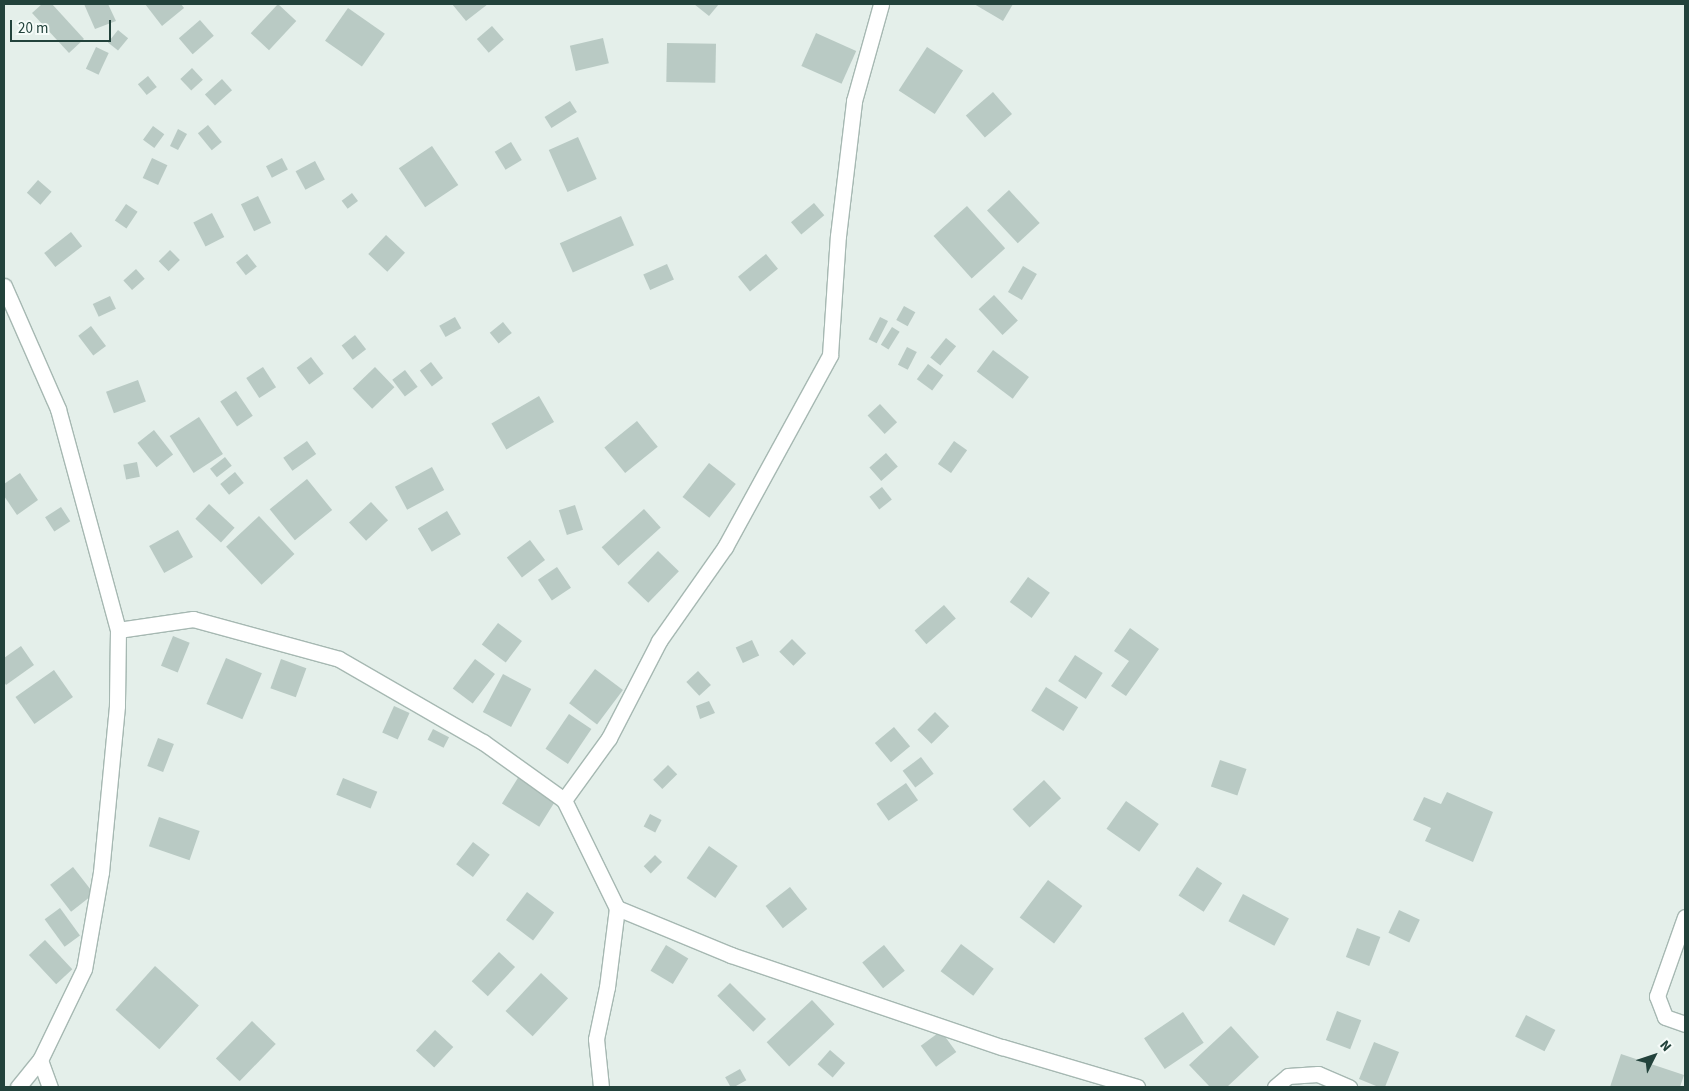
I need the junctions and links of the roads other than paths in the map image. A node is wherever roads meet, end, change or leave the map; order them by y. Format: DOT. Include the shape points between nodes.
graph roads {
  1 [pos="881,4"];
  2 [pos="4,286"];
  3 [pos="118,630"];
  4 [pos="564,800"];
  5 [pos="617,908"];
  6 [pos="1685,917"];
  7 [pos="1685,1024"];
  8 [pos="40,1060"];
  9 [pos="18,1087"];
  10 [pos="50,1087"];
  11 [pos="601,1087"];
  12 [pos="1137,1087"];
  13 [pos="1275,1087"];
  14 [pos="1349,1087"];
  1 -- 4 [label="street" via="854,101 838,236 830,356 725,546 659,641 609,738"];
  2 -- 3 [label="street" via="58,409"];
  3 -- 4 [label="street" via="193,619 339,659 483,742"];
  3 -- 8 [label="street" via="117,706 102,862 84,969"];
  4 -- 5 [label="street"];
  5 -- 11 [label="street" via="607,987 596,1039"];
  5 -- 12 [label="street" via="731,955 1002,1047"];
  6 -- 7 [label="street" via="1657,996 1665,1017"];
  8 -- 9 [label="street"];
  8 -- 10 [label="street"];
  13 -- 14 [label="street" via="1288,1076 1318,1074"];
}
